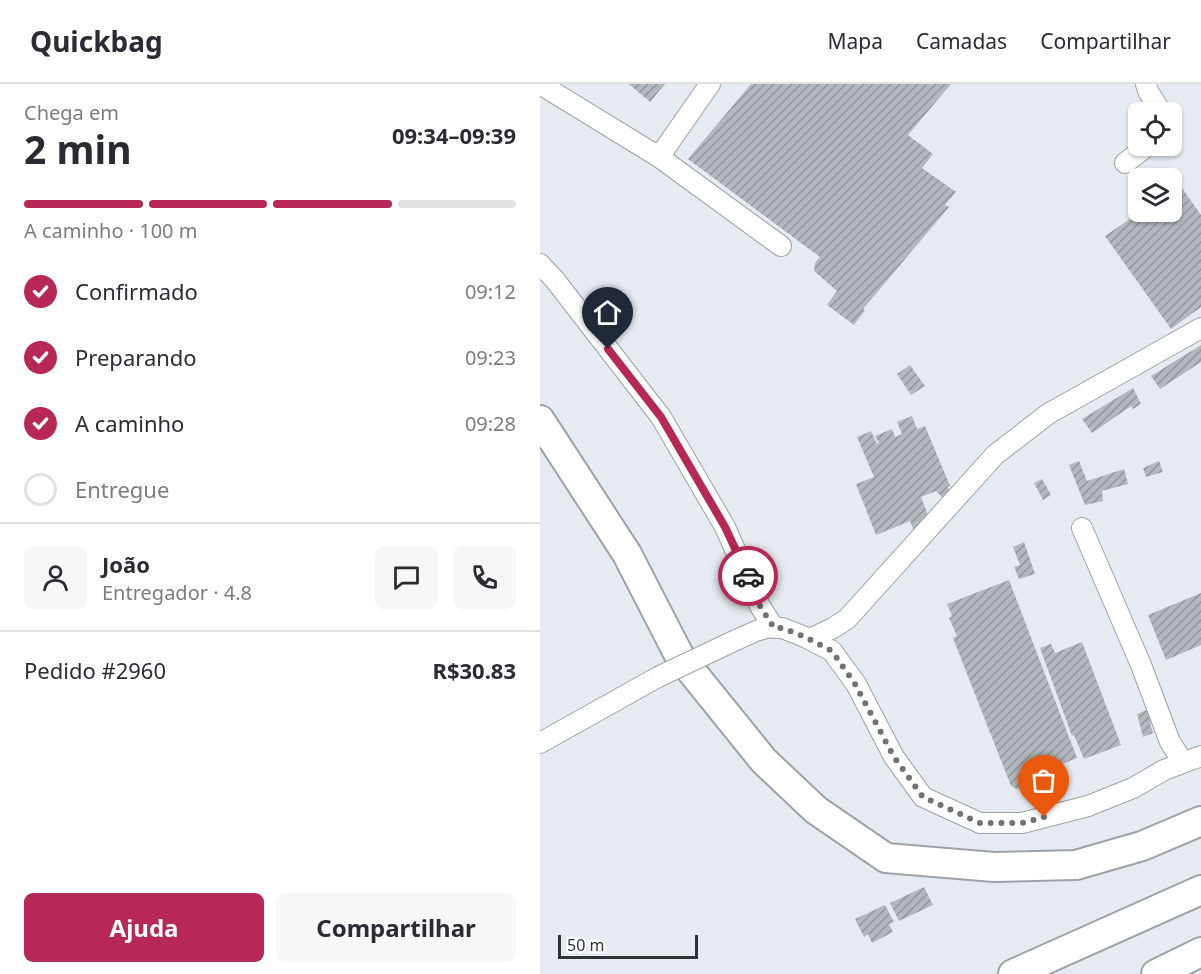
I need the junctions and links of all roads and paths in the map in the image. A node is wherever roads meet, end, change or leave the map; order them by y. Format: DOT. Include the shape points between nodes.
graph roads {
  1 [pos="540,84"];
  2 [pos="710,84"];
  3 [pos="1146,84"];
  4 [pos="1155,102"];
  5 [pos="659,156"];
  6 [pos="1134,156"];
  7 [pos="1125,163"];
  8 [pos="781,246"];
  9 [pos="540,264"];
  10 [pos="1201,328"];
  11 [pos="540,420"];
  12 [pos="1082,528"];
  13 [pos="774,628"];
  14 [pos="810,639"];
  15 [pos="540,743"];
  16 [pos="1192,759"];
  17 [pos="1201,821"];
  18 [pos="1201,890"];
  19 [pos="1201,952"];
  20 [pos="1013,974"];
  21 [pos="1156,974"];
  1 -- 5 [label="street"];
  2 -- 5 [label="street"];
  3 -- 4 [label="street"];
  5 -- 8 [label="street"];
  6 -- 7 [label="street"];
  9 -- 13 [label="street" via="661,417 725,527"];
  10 -- 14 [label="street" via="1048,414 995,455 847,619"];
  11 -- 17 [label="highway" via="627,554 680,657 764,761 816,810 886,858 994,867 1076,865 1142,846"];
  12 -- 16 [label="street" via="1170,742"];
  13 -- 14 [label="street"];
  13 -- 15 [label="street, bridge" via="756,631 658,677"];
  14 -- 16 [label="street" via="832,651 850,675 894,757 923,797 980,823 1022,823 1088,806"];
  18 -- 20 [label="highway"];
  19 -- 21 [label="highway"];
}
